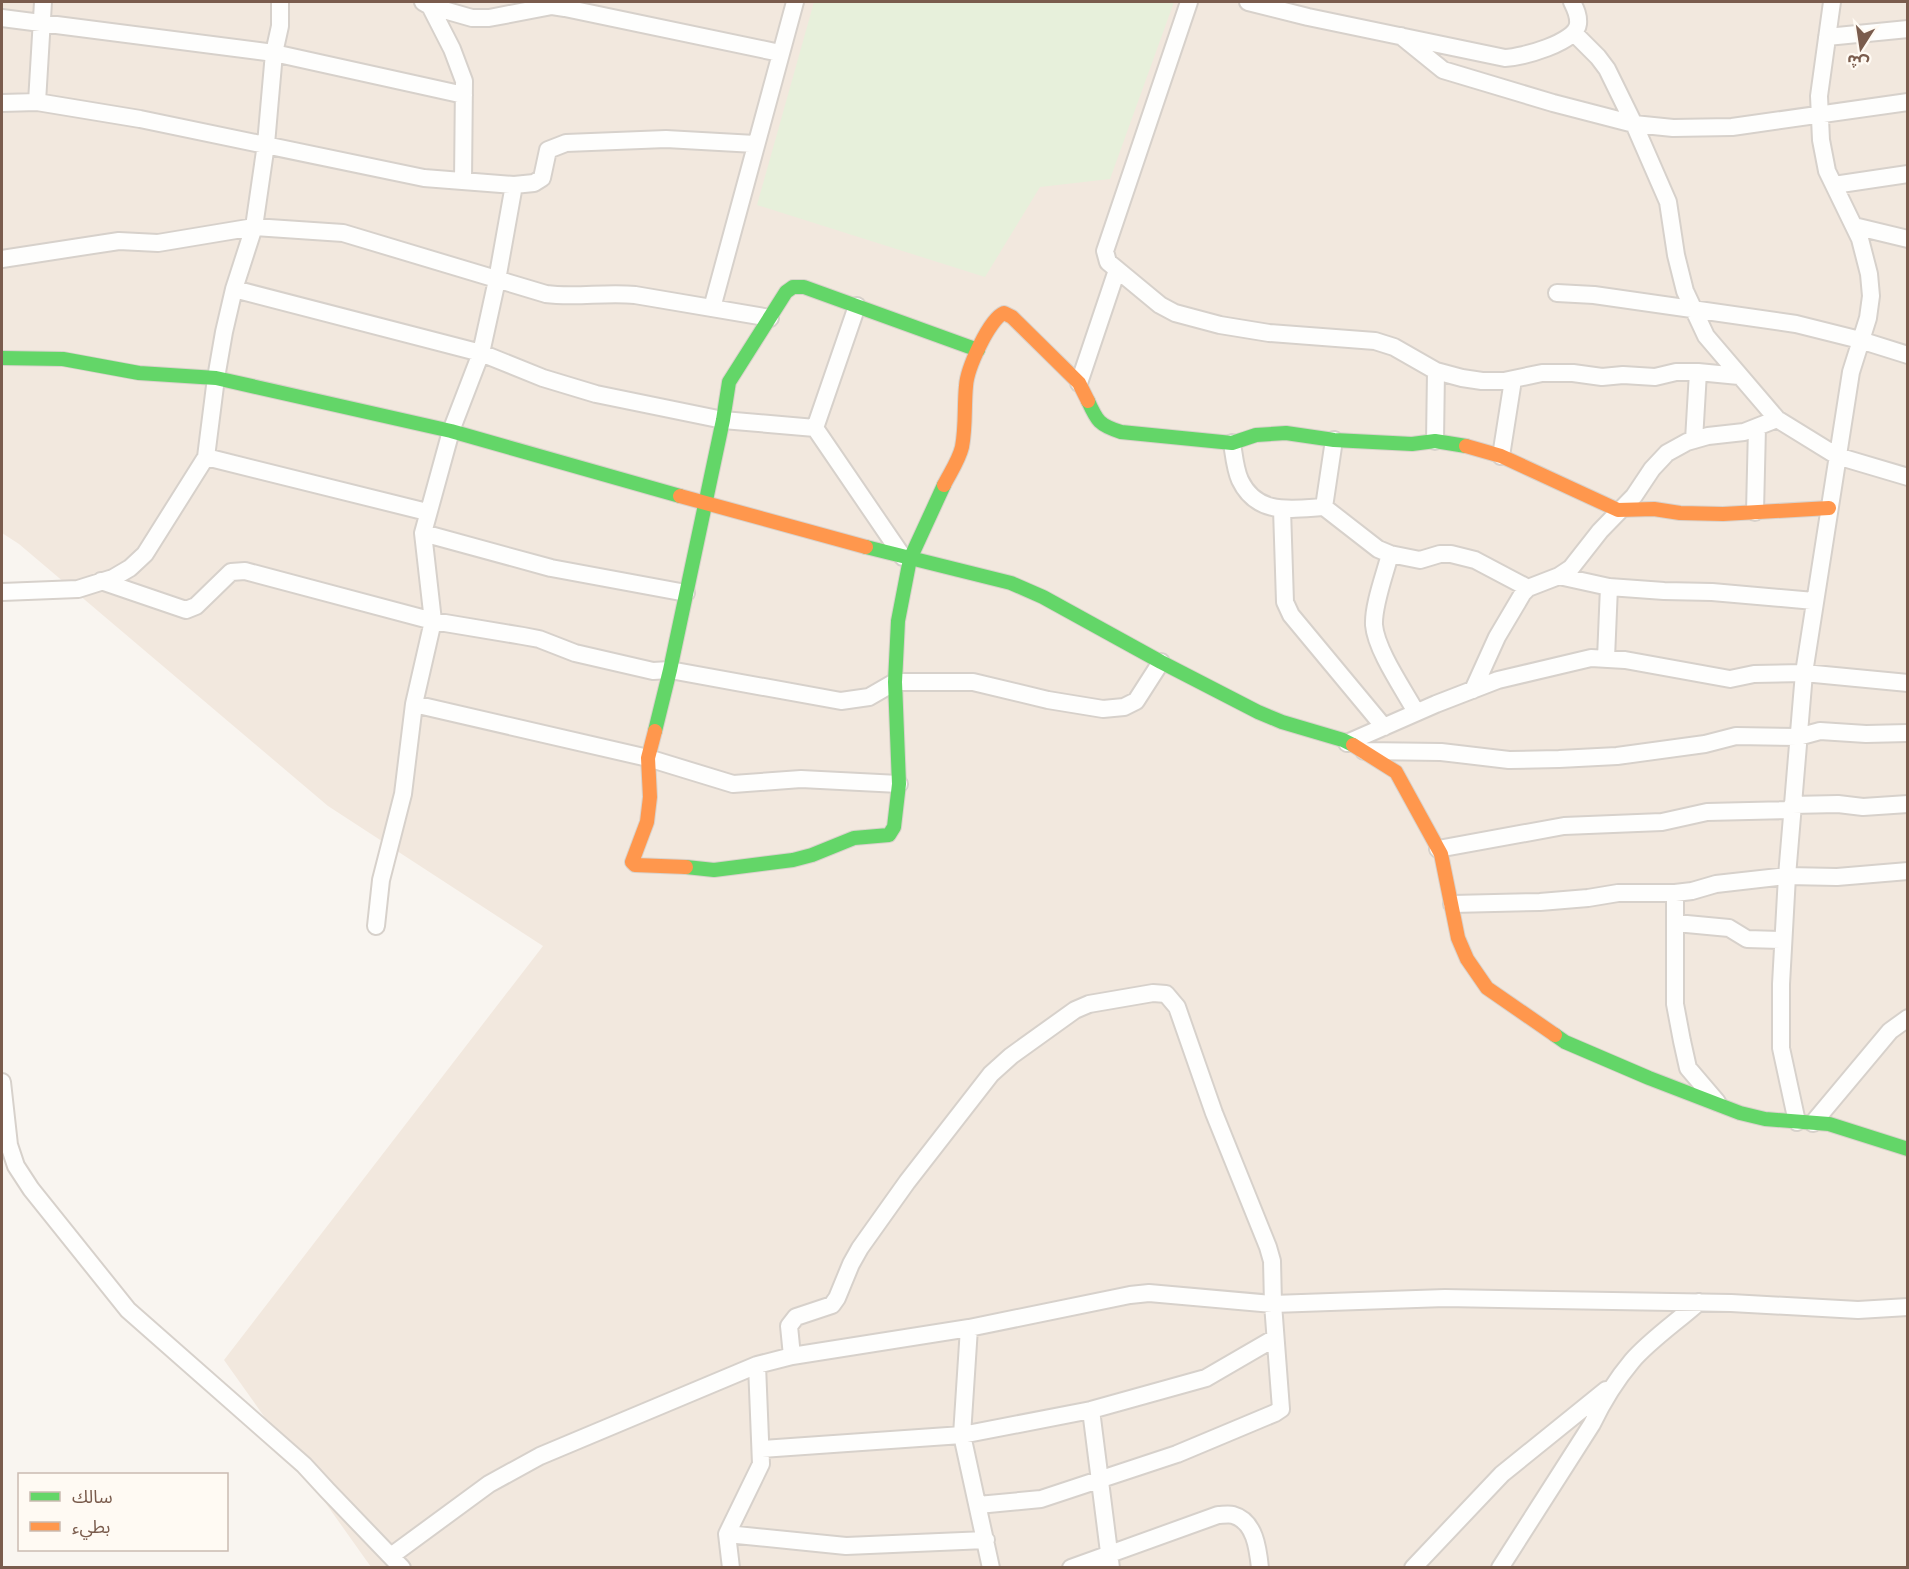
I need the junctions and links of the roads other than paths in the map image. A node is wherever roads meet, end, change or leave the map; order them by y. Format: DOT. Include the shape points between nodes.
graph roads {
  1 [pos="43,2"];
  2 [pos="280,2"];
  3 [pos="794,2"];
  4 [pos="1189,2"];
  5 [pos="1248,2"];
  6 [pos="1574,2"];
  7 [pos="1832,2"];
  8 [pos="428,3"];
  9 [pos="2,18"];
  10 [pos="42,23"];
  11 [pos="1908,29"];
  12 [pos="1574,33"];
  13 [pos="1401,36"];
  14 [pos="1827,37"];
  15 [pos="274,53"];
  16 [pos="780,53"];
  17 [pos="464,95"];
  18 [pos="37,102"];
  19 [pos="1908,102"];
  20 [pos="2,103"];
  21 [pos="1820,114"];
  22 [pos="1634,124"];
  23 [pos="266,144"];
  24 [pos="755,144"];
  25 [pos="1908,174"];
  26 [pos="463,181"];
  27 [pos="514,185"];
  28 [pos="1834,185"];
  29 [pos="1854,226"];
  30 [pos="254,227"];
  31 [pos="1908,239"];
  32 [pos="2,259"];
  33 [pos="1118,270"];
  34 [pos="498,280"];
  35 [pos="234,289"];
  36 [pos="1557,293"];
  37 [pos="857,306"];
  38 [pos="712,308"];
  39 [pos="1694,309"];
  40 [pos="770,318"];
  41 [pos="1860,340"];
  42 [pos="978,350"];
  43 [pos="481,353"];
  44 [pos="1908,355"];
  45 [pos="2,358"];
  46 [pos="1436,371"];
  47 [pos="1698,372"];
  48 [pos="1739,375"];
  49 [pos="216,378"];
  50 [pos="1513,380"];
  51 [pos="1079,383"];
  52 [pos="1776,419"];
  53 [pos="723,420"];
  54 [pos="1757,427"];
  55 [pos="815,428"];
  56 [pos="451,431"];
  57 [pos="1334,440"];
  58 [pos="1694,440"];
  59 [pos="1435,441"];
  60 [pos="1232,443"];
  61 [pos="1501,456"];
  62 [pos="1837,456"];
  63 [pos="206,458"];
  64 [pos="1908,477"];
  65 [pos="704,503"];
  66 [pos="1324,507"];
  67 [pos="1829,508"];
  68 [pos="1282,509"];
  69 [pos="1618,510"];
  70 [pos="428,512"];
  71 [pos="1755,512"];
  72 [pos="423,533"];
  73 [pos="1390,554"];
  74 [pos="906,558"];
  75 [pos="1559,576"];
  76 [pos="101,581"];
  77 [pos="1609,587"];
  78 [pos="1528,588"];
  79 [pos="2,591"];
  80 [pos="686,593"];
  81 [pos="1814,601"];
  82 [pos="433,621"];
  83 [pos="1605,658"];
  84 [pos="1161,663"];
  85 [pos="670,670"];
  86 [pos="1804,673"];
  87 [pos="895,682"];
  88 [pos="1908,683"];
  89 [pos="1473,690"];
  90 [pos="414,704"];
  91 [pos="1416,712"];
  92 [pos="1384,727"];
  93 [pos="1908,733"];
  94 [pos="1798,737"];
  95 [pos="1347,742"];
  96 [pos="1364,751"];
  97 [pos="648,758"];
  98 [pos="899,784"];
  99 [pos="1908,804"];
  100 [pos="1792,807"];
  101 [pos="1438,849"];
  102 [pos="1908,871"];
  103 [pos="1787,876"];
  104 [pos="1675,892"];
  105 [pos="1452,904"];
  106 [pos="1676,923"];
  107 [pos="376,926"];
  108 [pos="1783,940"];
  109 [pos="1908,1017"];
  110 [pos="2,1082"];
  111 [pos="1717,1103"];
  112 [pos="1805,1122"];
  113 [pos="1908,1149"];
  114 [pos="1699,1302"];
  115 [pos="1273,1304"];
  116 [pos="1908,1307"];
  117 [pos="969,1328"];
  118 [pos="1275,1338"];
  119 [pos="792,1356"];
  120 [pos="757,1365"];
  121 [pos="1616,1381"];
  122 [pos="1091,1410"];
  123 [pos="963,1435"];
  124 [pos="761,1449"];
  125 [pos="1100,1480"];
  126 [pos="978,1505"];
  127 [pos="727,1534"];
  128 [pos="986,1540"];
  129 [pos="397,1562"];
  130 [pos="1110,1562"];
  131 [pos="731,1568"];
  132 [pos="991,1568"];
  133 [pos="1071,1568"];
  134 [pos="1260,1568"];
  135 [pos="1413,1568"];
  136 [pos="1500,1568"];
  1 -- 10 [label="street"];
  2 -- 15 [label="street"];
  3 -- 16 [label="street"];
  4 -- 33 [label="street" via="1107,242 1108,262"];
  5 -- 13 [label="street"];
  6 -- 12 [label="street" via="1578,12"];
  7 -- 14 [label="street"];
  8 -- 16 [label="street" via="472,18 552,6"];
  8 -- 17 [label="street" via="453,49 464,81"];
  9 -- 10 [label="street"];
  10 -- 15 [label="street"];
  10 -- 18 [label="street"];
  11 -- 14 [label="street"];
  12 -- 13 [label="street" via="1534,53 1505,58"];
  12 -- 22 [label="street" via="1607,69"];
  13 -- 22 [label="street" via="1443,70"];
  14 -- 21 [label="street"];
  15 -- 17 [label="street"];
  15 -- 23 [label="street"];
  16 -- 24 [label="street"];
  17 -- 26 [label="street"];
  18 -- 20 [label="street"];
  18 -- 23 [label="street"];
  19 -- 21 [label="street"];
  21 -- 22 [label="street" via="1732,127 1673,129"];
  21 -- 28 [label="street" via="1827,171"];
  22 -- 39 [label="street" via="1668,201 1676,255"];
  23 -- 26 [label="street" via="424,177"];
  23 -- 30 [label="street"];
  24 -- 27 [label="street" via="666,139 566,143 548,150 542,178"];
  24 -- 38 [label="street"];
  25 -- 28 [label="street"];
  26 -- 27 [label="street"];
  27 -- 34 [label="street"];
  28 -- 29 [label="street"];
  29 -- 31 [label="street"];
  29 -- 41 [label="street" via="1869,274 1868,318"];
  30 -- 32 [label="street" via="158,243 119,241"];
  30 -- 34 [label="street" via="342,233"];
  30 -- 35 [label="street"];
  33 -- 46 [label="street" via="1175,313 1269,333 1374,341 1394,347"];
  33 -- 51 [label="street"];
  34 -- 38 [label="street" via="566,297 613,293"];
  34 -- 43 [label="street"];
  35 -- 43 [label="street"];
  35 -- 49 [label="street"];
  36 -- 39 [label="street"];
  37 -- 40 [label="street" via="804,286 793,287"];
  37 -- 42 [label="street"];
  37 -- 55 [label="street"];
  38 -- 40 [label="street"];
  39 -- 41 [label="street" via="1796,324"];
  39 -- 48 [label="street" via="1706,336"];
  40 -- 53 [label="street" via="729,382"];
  41 -- 44 [label="street"];
  41 -- 62 [label="street"];
  42 -- 51 [label="street" via="997,316 1004,313"];
  42 -- 74 [label="street" via="966,383 961,450 941,497"];
  43 -- 53 [label="street" via="573,388"];
  43 -- 56 [label="street"];
  45 -- 49 [label="street" via="63,359 139,374"];
  46 -- 50 [label="street" via="1482,381"];
  46 -- 59 [label="street"];
  47 -- 48 [label="street"];
  47 -- 50 [label="street" via="1655,377 1542,373"];
  47 -- 58 [label="street"];
  48 -- 52 [label="street"];
  49 -- 56 [label="street"];
  49 -- 63 [label="street"];
  50 -- 61 [label="street"];
  51 -- 60 [label="street" via="1095,416 1105,427 1120,432"];
  52 -- 54 [label="street"];
  52 -- 62 [label="street"];
  53 -- 55 [label="street"];
  53 -- 65 [label="street"];
  54 -- 58 [label="street"];
  54 -- 71 [label="street"];
  55 -- 74 [label="street"];
  56 -- 65 [label="street"];
  56 -- 70 [label="street"];
  57 -- 59 [label="street" via="1412,444"];
  57 -- 60 [label="street" via="1286,433 1256,435"];
  57 -- 66 [label="street"];
  58 -- 69 [label="street" via="1667,453 1634,496"];
  59 -- 61 [label="street"];
  60 -- 68 [label="street" via="1240,480 1252,496 1268,507"];
  61 -- 69 [label="street"];
  62 -- 64 [label="street"];
  62 -- 67 [label="street"];
  63 -- 70 [label="street"];
  63 -- 76 [label="street" via="145,554 130,568"];
  65 -- 74 [label="street"];
  65 -- 80 [label="street"];
  66 -- 68 [label="street"];
  66 -- 73 [label="street"];
  67 -- 71 [label="street"];
  67 -- 81 [label="street"];
  68 -- 92 [label="street" via="1285,602 1291,615"];
  69 -- 71 [label="street"];
  69 -- 75 [label="street" via="1571,568"];
  70 -- 72 [label="street"];
  72 -- 80 [label="street" via="552,568"];
  72 -- 82 [label="street"];
  73 -- 78 [label="street" via="1420,560 1451,554 1475,560"];
  73 -- 91 [label="street" via="1374,624 1377,640"];
  74 -- 84 [label="street" via="1011,583"];
  74 -- 87 [label="street"];
  75 -- 77 [label="street"];
  75 -- 78 [label="street"];
  76 -- 79 [label="street" via="78,589"];
  76 -- 82 [label="street" via="186,610 196,606 231,572 245,571"];
  77 -- 81 [label="street"];
  77 -- 83 [label="street"];
  78 -- 89 [label="street" via="1510,613"];
  80 -- 85 [label="street"];
  81 -- 86 [label="street"];
  82 -- 85 [label="street" via="539,639 575,653 653,671"];
  82 -- 90 [label="street"];
  83 -- 86 [label="street" via="1730,680 1754,674"];
  83 -- 89 [label="street" via="1498,680"];
  84 -- 87 [label="street" via="1136,701 1124,708 1103,709 1048,700 973,682"];
  84 -- 95 [label="street" via="1258,712"];
  85 -- 87 [label="street" via="841,701 869,697"];
  85 -- 97 [label="street"];
  86 -- 88 [label="street"];
  86 -- 94 [label="street"];
  87 -- 98 [label="street"];
  89 -- 91 [label="street"];
  90 -- 97 [label="street"];
  90 -- 107 [label="street" via="403,794 381,880"];
  91 -- 92 [label="street"];
  92 -- 95 [label="street"];
  93 -- 94 [label="street" via="1820,731"];
  94 -- 96 [label="street" via="1736,736 1617,756 1559,759 1509,760 1441,752"];
  94 -- 100 [label="street"];
  95 -- 96 [label="street"];
  96 -- 101 [label="street" via="1396,772"];
  97 -- 98 [label="street" via="733,783 801,779"];
  97 -- 98 [label="street" via="649,810 633,857 635,865 714,870 793,860 855,838 889,835 894,827"];
  99 -- 100 [label="street"];
  100 -- 101 [label="street" via="1707,812 1662,822 1564,826"];
  100 -- 103 [label="street"];
  101 -- 105 [label="street"];
  102 -- 103 [label="street"];
  103 -- 104 [label="street"];
  103 -- 108 [label="street"];
  104 -- 105 [label="street"];
  104 -- 106 [label="street"];
  105 -- 111 [label="street" via="1458,938 1487,988 1565,1042"];
  106 -- 108 [label="street" via="1729,928 1747,939"];
  106 -- 111 [label="street" via="1675,1004 1688,1068"];
  108 -- 112 [label="street" via="1780,1048"];
  109 -- 112 [label="street" via="1890,1031"];
  110 -- 129 [label="street" via="9,1144 16,1166 128,1310 304,1465"];
  111 -- 112 [label="street" via="1766,1119"];
  112 -- 113 [label="street" via="1841,1127"];
  114 -- 115 [label="street" via="1445,1298"];
  114 -- 116 [label="street" via="1858,1310"];
  114 -- 121 [label="street" via="1633,1359"];
  115 -- 117 [label="street" via="1149,1293"];
  115 -- 118 [label="street"];
  115 -- 119 [label="street" via="1268,1247 1177,1007 1166,994 1153,993 1075,1010 991,1074 860,1248 837,1299 832,1305 796,1317 789,1326"];
  117 -- 119 [label="street"];
  117 -- 123 [label="street"];
  118 -- 122 [label="street" via="1206,1378"];
  118 -- 125 [label="street" via="1281,1409 1177,1454"];
  119 -- 120 [label="street"];
  120 -- 124 [label="street"];
  120 -- 129 [label="street" via="540,1456 489,1484"];
  121 -- 135 [label="street" via="1502,1474"];
  121 -- 136 [label="street"];
  122 -- 123 [label="street"];
  122 -- 125 [label="street"];
  123 -- 124 [label="street"];
  123 -- 126 [label="street"];
  124 -- 127 [label="street" via="761,1464"];
  125 -- 126 [label="street" via="1041,1499"];
  125 -- 130 [label="street"];
  126 -- 128 [label="street"];
  127 -- 128 [label="street" via="846,1545"];
  127 -- 131 [label="street"];
  128 -- 132 [label="street"];
  130 -- 133 [label="street"];
  130 -- 134 [label="street" via="1218,1515 1233,1515 1248,1525 1257,1546"];
}
